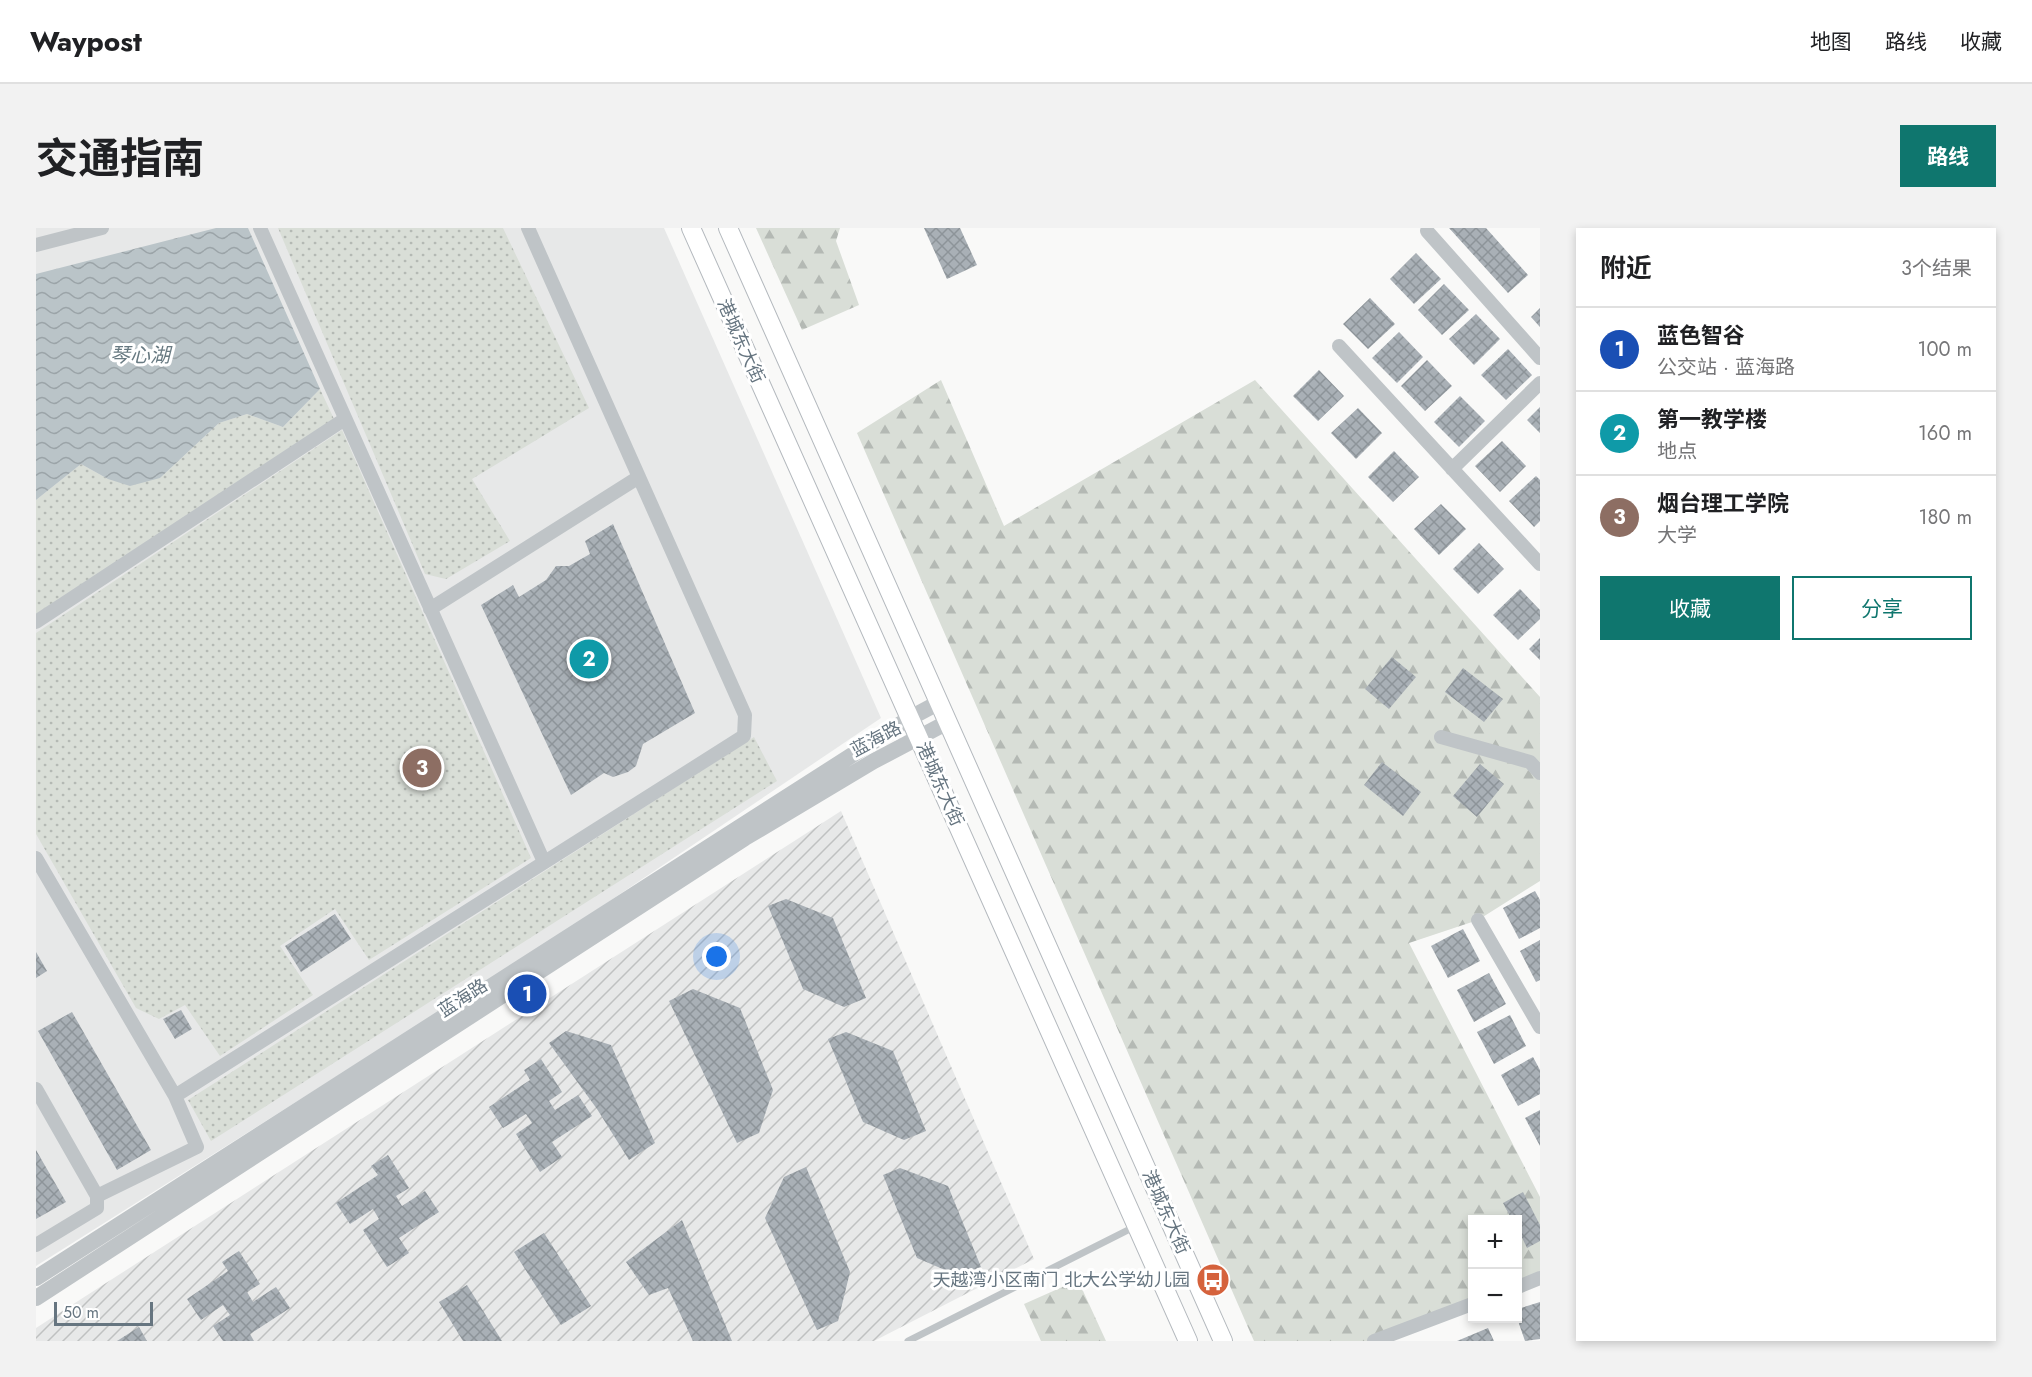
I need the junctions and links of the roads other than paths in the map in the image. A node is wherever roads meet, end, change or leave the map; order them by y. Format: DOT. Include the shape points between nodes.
graph roads {
  1 [pos="102,228"];
  2 [pos="260,228"];
  3 [pos="528,228"];
  4 [pos="691,228"];
  5 [pos="728,228"];
  6 [pos="1427,231"];
  7 [pos="36,245"];
  8 [pos="1339,346"];
  9 [pos="1540,358"];
  10 [pos="1540,383"];
  11 [pos="345,419"];
  12 [pos="1452,469"];
  13 [pos="639,477"];
  14 [pos="1540,564"];
  15 [pos="430,609"];
  16 [pos="36,622"];
  17 [pos="938,703"];
  18 [pos="909,718"];
  19 [pos="948,722"];
  20 [pos="1441,737"];
  21 [pos="920,738"];
  22 [pos="1540,773"];
  23 [pos="36,858"];
  24 [pos="543,862"];
  25 [pos="1478,920"];
  26 [pos="1540,1028"];
  27 [pos="36,1089"];
  28 [pos="175,1096"];
  29 [pos="97,1196"];
  30 [pos="1137,1226"];
  31 [pos="36,1245"];
  32 [pos="36,1278"];
  33 [pos="1540,1278"];
  34 [pos="1522,1285"];
  35 [pos="36,1298"];
  36 [pos="1468,1306"];
  37 [pos="908,1341"];
  38 [pos="1188,1341"];
  39 [pos="1223,1341"];
  40 [pos="1374,1341"];
  1 -- 7 [label="street"];
  2 -- 11 [label="street"];
  3 -- 13 [label="street"];
  4 -- 18 [label="main road, 港城东大街"];
  5 -- 17 [label="main road, 港城东大街"];
  6 -- 9 [label="street"];
  8 -- 12 [label="street"];
  10 -- 12 [label="street"];
  11 -- 15 [label="street"];
  11 -- 16 [label="street"];
  12 -- 14 [label="street"];
  13 -- 15 [label="street"];
  13 -- 24 [label="street" via="745,715 744,736"];
  15 -- 24 [label="street"];
  17 -- 18 [label="street, 蓝海路"];
  17 -- 19 [label="main road, 港城东大街"];
  18 -- 21 [label="main road, 港城东大街"];
  18 -- 32 [label="street, 蓝海路"];
  19 -- 21 [label="street, 蓝海路"];
  19 -- 39 [label="main road, 港城东大街"];
  20 -- 22 [label="street" via="1530,762"];
  21 -- 30 [label="main road, 港城东大街"];
  21 -- 35 [label="street, 蓝海路" via="745,838"];
  23 -- 28 [label="street"];
  24 -- 28 [label="street"];
  25 -- 26 [label="street"];
  27 -- 29 [label="street"];
  28 -- 29 [label="street" via="197,1147"];
  29 -- 31 [label="street" via="97,1208"];
  30 -- 37 [label="lane"];
  30 -- 38 [label="main road, 港城东大街"];
  33 -- 34 [label="street"];
  36 -- 40 [label="street"];
}
